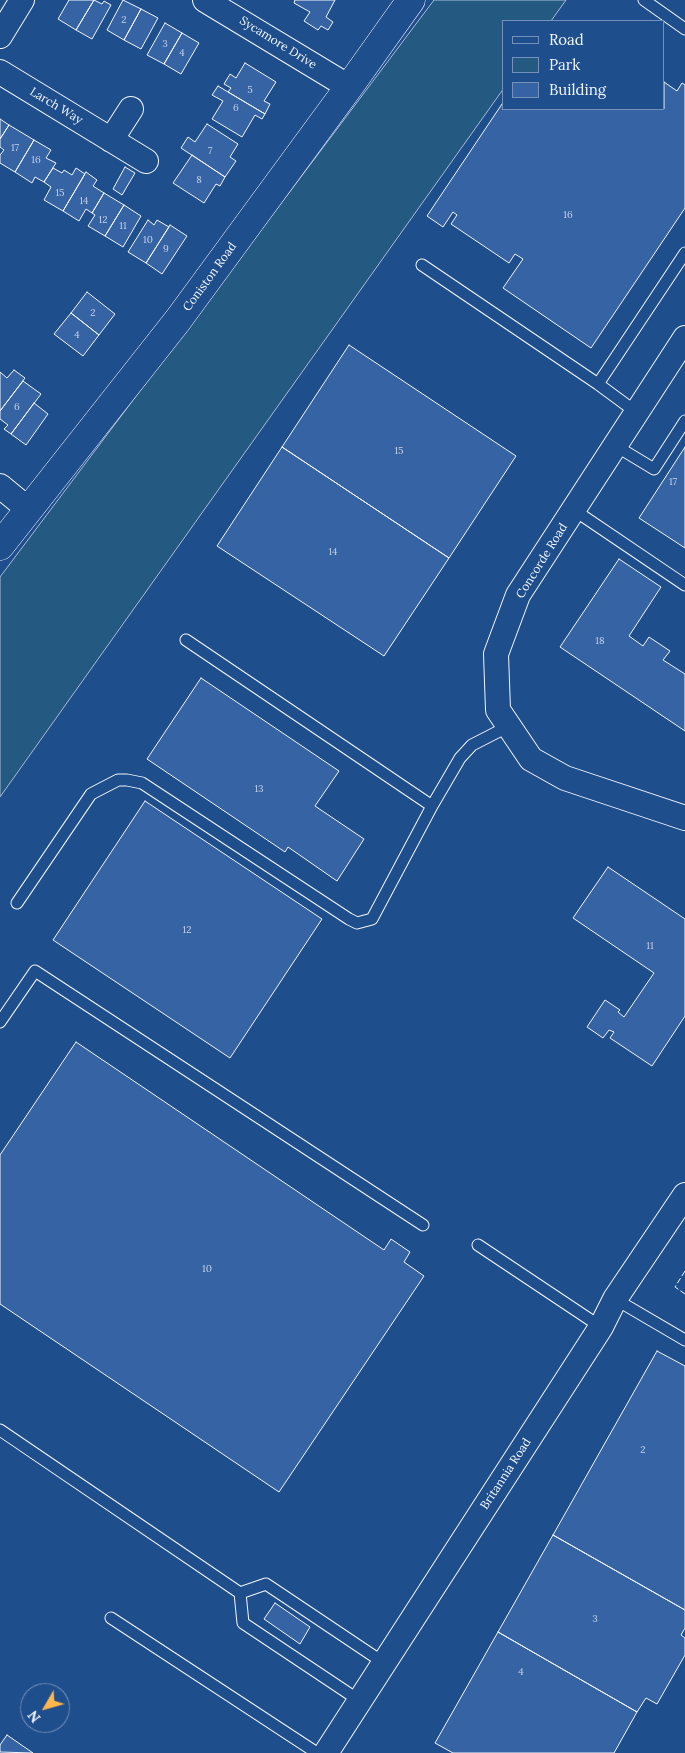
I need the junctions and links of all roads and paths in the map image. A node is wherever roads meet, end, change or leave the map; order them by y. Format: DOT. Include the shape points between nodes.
graph roads {
  1 [pos="22,0"];
  2 [pos="205,0"];
  3 [pos="411,0"];
  4 [pos="644,0"];
  5 [pos="232,6"];
  6 [pos="685,29"];
  7 [pos="0,36"];
  8 [pos="0,72"];
  9 [pos="349,87"];
  10 [pos="131,109"];
  11 [pos="111,140"];
  12 [pos="146,161"];
  13 [pos="685,253"];
  14 [pos="422,265"];
  15 [pos="685,338"];
  16 [pos="598,384"];
  17 [pos="636,412"];
  18 [pos="685,421"];
  19 [pos="616,446"];
  20 [pos="0,486"];
  21 [pos="28,509"];
  22 [pos="574,510"];
  23 [pos="0,546"];
  24 [pos="685,585"];
  25 [pos="186,640"];
  26 [pos="509,726"];
  27 [pos="432,806"];
  28 [pos="685,818"];
  29 [pos="17,903"];
  30 [pos="0,1022"];
  31 [pos="685,1195"];
  32 [pos="422,1225"];
  33 [pos="478,1245"];
  34 [pos="615,1300"];
  35 [pos="601,1327"];
  36 [pos="685,1340"];
  37 [pos="0,1430"];
  38 [pos="240,1593"];
  39 [pos="111,1618"];
  40 [pos="384,1663"];
  41 [pos="360,1701"];
  42 [pos="317,1753"];
  43 [pos="326,1753"];
  1 -- 7 [label="street"];
  2 -- 5 [label="street, Sycamore Drive"];
  3 -- 9 [label="street, Coniston Road"];
  4 -- 6 [label="lane"];
  5 -- 9 [label="street, Sycamore Drive"];
  8 -- 11 [label="street, Larch Way"];
  9 -- 21 [label="street, Coniston Road" via="178,320"];
  10 -- 11 [label="street"];
  11 -- 12 [label="street, Larch Way"];
  13 -- 16 [label="lane"];
  14 -- 16 [label="lane"];
  15 -- 17 [label="street, Concorde Road"];
  16 -- 17 [label="lane"];
  17 -- 19 [label="street, Concorde Road"];
  18 -- 19 [label="lane" via="654,469"];
  19 -- 22 [label="street, Concorde Road"];
  20 -- 21 [label="street"];
  21 -- 23 [label="street, Coniston Road"];
  22 -- 24 [label="lane"];
  22 -- 26 [label="street, Concorde Road" via="518,595 496,654 498,710"];
  25 -- 27 [label="lane"];
  26 -- 27 [label="lane" via="466,751"];
  26 -- 28 [label="street, Concorde Road" via="531,760 565,778"];
  27 -- 29 [label="lane" via="372,920 357,923 142,783 118,780 91,794"];
  30 -- 32 [label="lane" via="35,971"];
  31 -- 34 [label="street, Britannia Road"];
  33 -- 35 [label="lane"];
  34 -- 35 [label="street, Britannia Road"];
  34 -- 36 [label="lane"];
  35 -- 40 [label="street, Britannia Road"];
  37 -- 38 [label="lane"];
  38 -- 40 [label="lane" via="266,1584"];
  38 -- 41 [label="lane" via="243,1623"];
  39 -- 42 [label="lane"];
  40 -- 41 [label="street, Britannia Road"];
  41 -- 43 [label="street, Britannia Road"];
}
